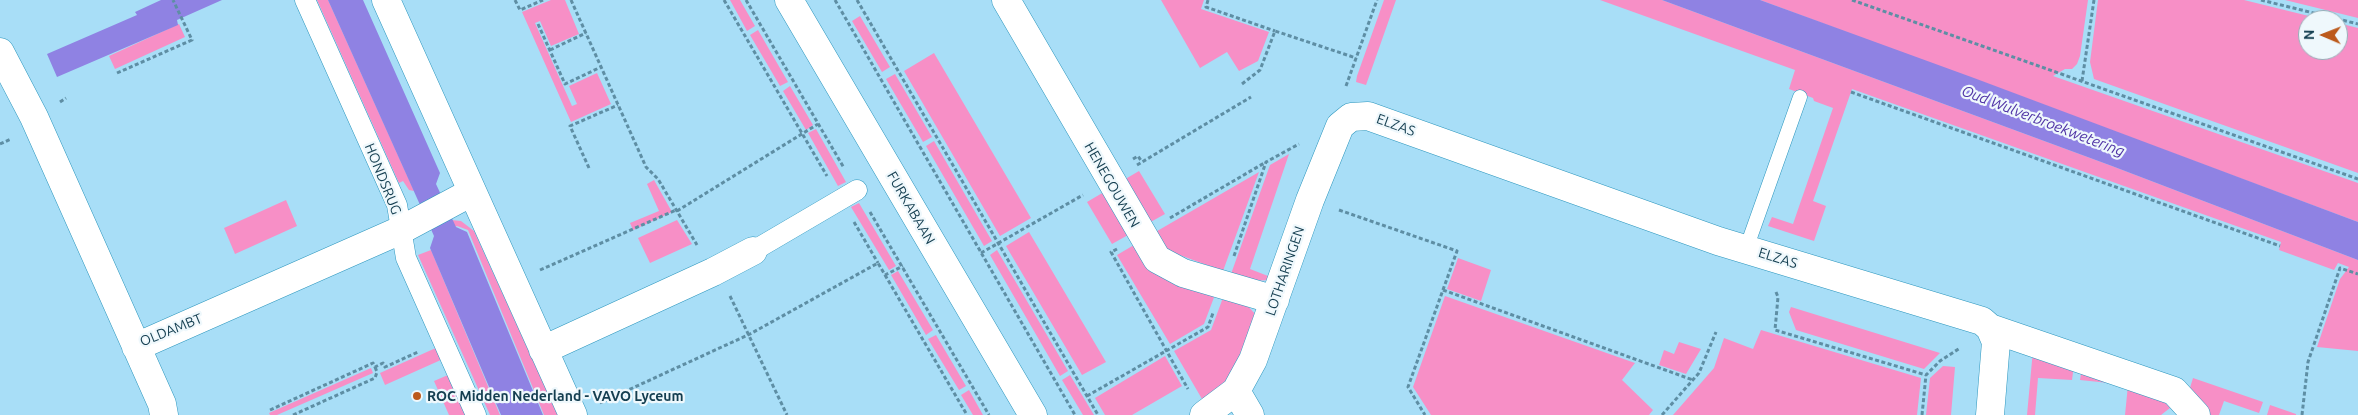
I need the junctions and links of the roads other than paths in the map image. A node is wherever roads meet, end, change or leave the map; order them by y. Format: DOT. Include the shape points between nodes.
graph roads {
  1 [pos="305,0"];
  2 [pos="386,0"];
  3 [pos="790,0"];
  4 [pos="1006,0"];
  5 [pos="0,52"];
  6 [pos="1800,97"];
  7 [pos="1351,118"];
  8 [pos="849,195"];
  9 [pos="466,196"];
  10 [pos="406,226"];
  11 [pos="1746,249"];
  12 [pos="753,251"];
  13 [pos="1275,300"];
  14 [pos="1990,328"];
  15 [pos="136,347"];
  16 [pos="543,350"];
  17 [pos="1236,391"];
  18 [pos="582,411"];
  19 [pos="164,415"];
  20 [pos="476,415"];
  21 [pos="1033,415"];
  22 [pos="1204,415"];
  23 [pos="1250,415"];
  24 [pos="1990,415"];
  25 [pos="2196,415"];
  1 -- 10 [label="street, HONDSRUG"];
  2 -- 9 [label="street"];
  3 -- 21 [label="street, FURKABAAN"];
  4 -- 13 [label="street, HENEGOUWEN" via="1156,259 1183,273"];
  5 -- 15 [label="street, OLDAMBT" via="34,117"];
  6 -- 11 [label="lane"];
  7 -- 11 [label="street, ELZAS" via="1368,116"];
  7 -- 13 [label="street, LOTHARINGEN" via="1340,126"];
  8 -- 12 [label="street"];
  9 -- 10 [label="street, OLDAMBT"];
  9 -- 16 [label="street" via="512,282"];
  10 -- 15 [label="street, OLDAMBT"];
  10 -- 20 [label="street, HONDSRUG" via="406,258"];
  11 -- 14 [label="street, ELZAS" via="1982,321"];
  12 -- 16 [label="street"];
  13 -- 17 [label="street, LOTHARINGEN" via="1253,360"];
  14 -- 24 [label="street" via="1996,342"];
  14 -- 25 [label="street, ELZAS" via="2174,391"];
  15 -- 19 [label="street"];
  16 -- 18 [label="street"];
  17 -- 22 [label="street, LOTHARINGEN"];
  17 -- 23 [label="street"];
}
